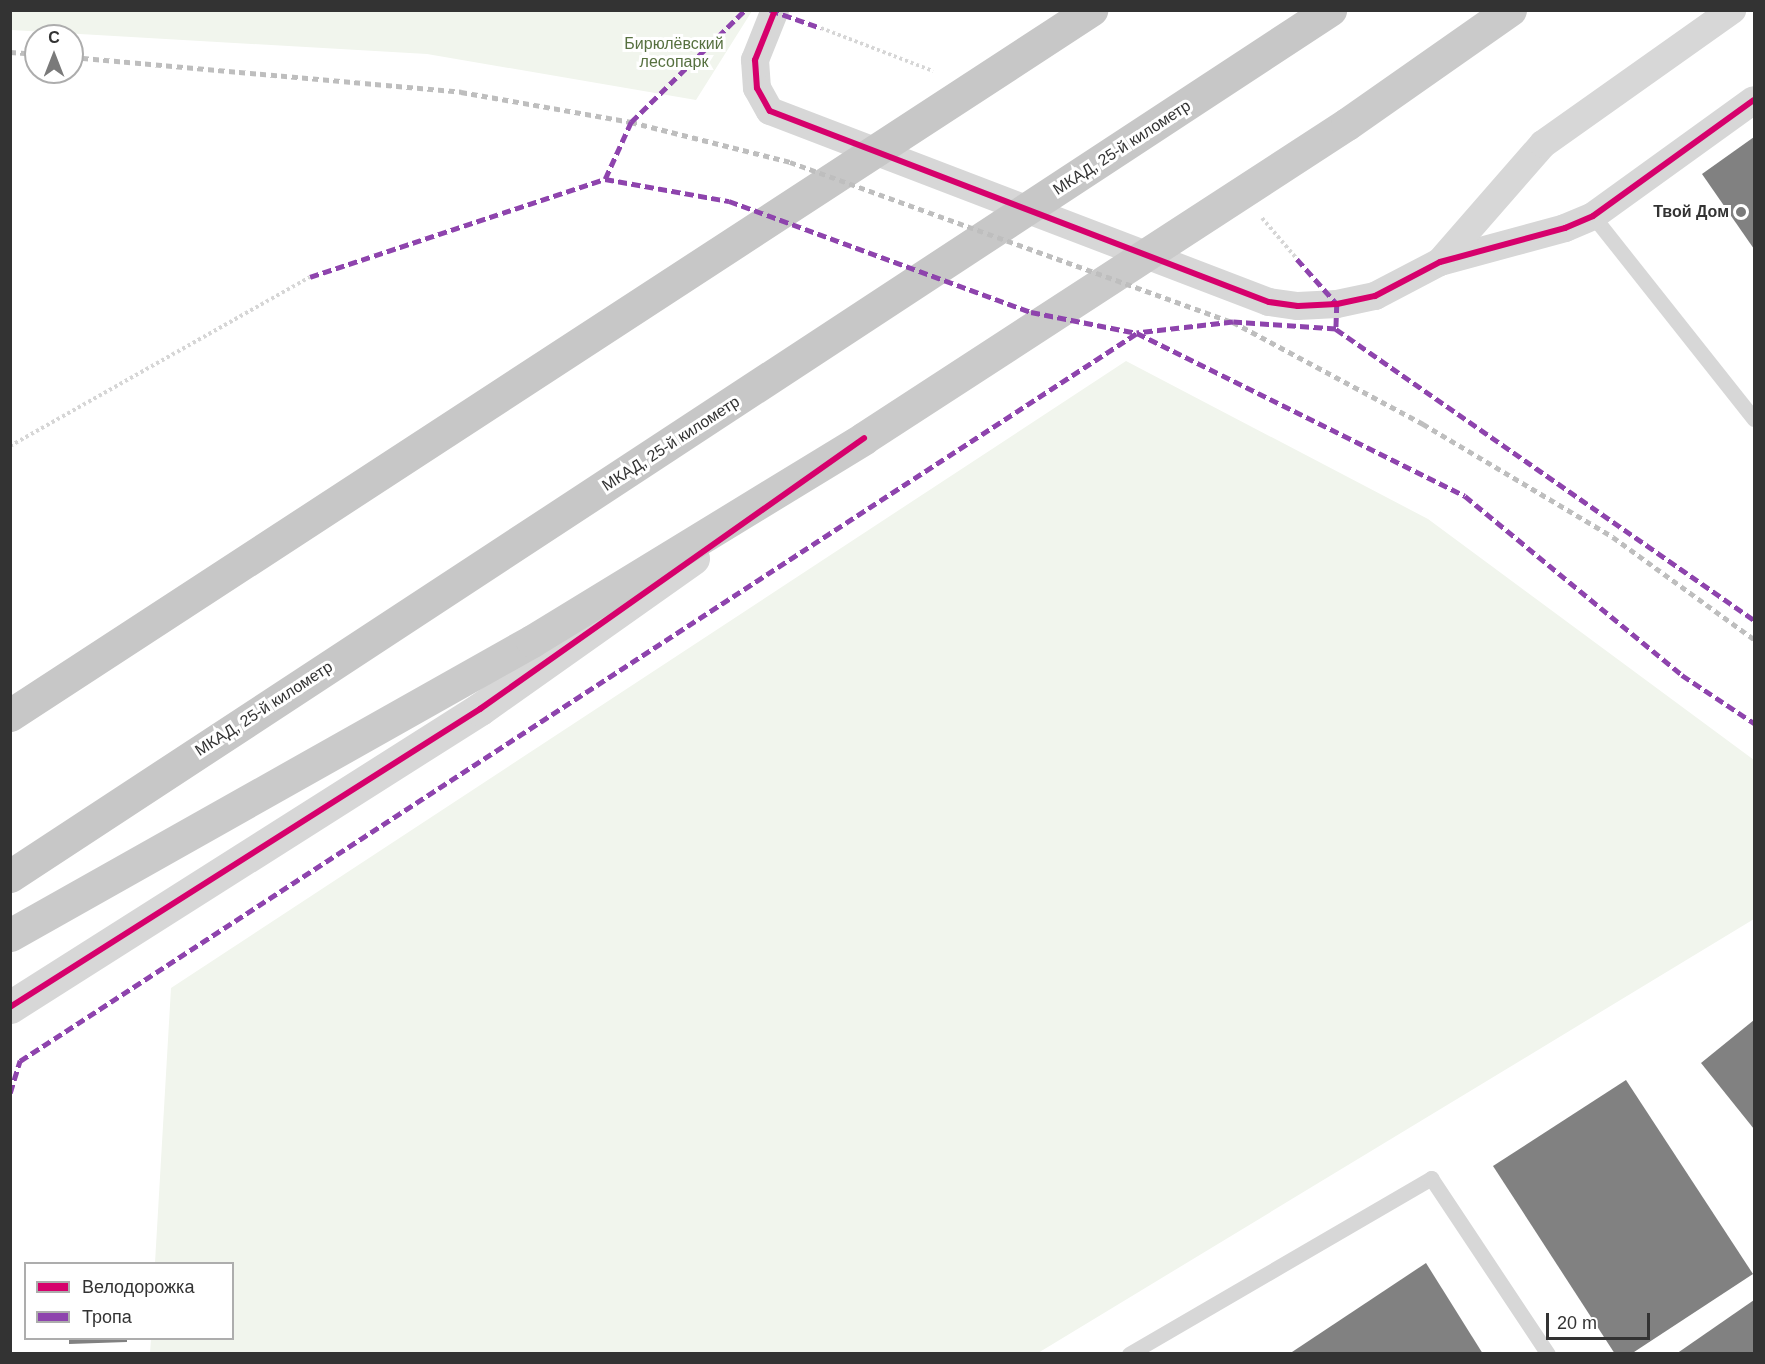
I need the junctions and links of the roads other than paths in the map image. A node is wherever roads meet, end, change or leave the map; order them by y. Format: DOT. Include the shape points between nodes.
graph roads {
  1 [pos="775,10"];
  2 [pos="1091,10"];
  3 [pos="1330,10"];
  4 [pos="1510,10"];
  5 [pos="1732,10"];
  6 [pos="1755,100"];
  7 [pos="1593,216"];
  8 [pos="1440,262"];
  9 [pos="1755,419"];
  10 [pos="864,438"];
  11 [pos="10,715"];
  12 [pos="10,876"];
  13 [pos="10,935"];
  14 [pos="10,1007"];
  15 [pos="1129,1353"];
  16 [pos="1548,1353"];
  1 -- 8 [label="street" via="762,34 755,60 757,88 770,111 1269,302 1337,304 1375,296"];
  2 -- 11 [label="highway"];
  3 -- 12 [label="highway, МКАД, 25-й километр"];
  4 -- 10 [label="main road" via="1240,193"];
  5 -- 8 [label="street" via="1543,144"];
  6 -- 7 [label="street"];
  7 -- 8 [label="street" via="1566,228"];
  7 -- 9 [label="lane"];
  10 -- 13 [label="main road" via="532,641"];
  10 -- 14 [label="street" via="480,709"];
  15 -- 16 [label="lane" via="1431,1178"];
}
